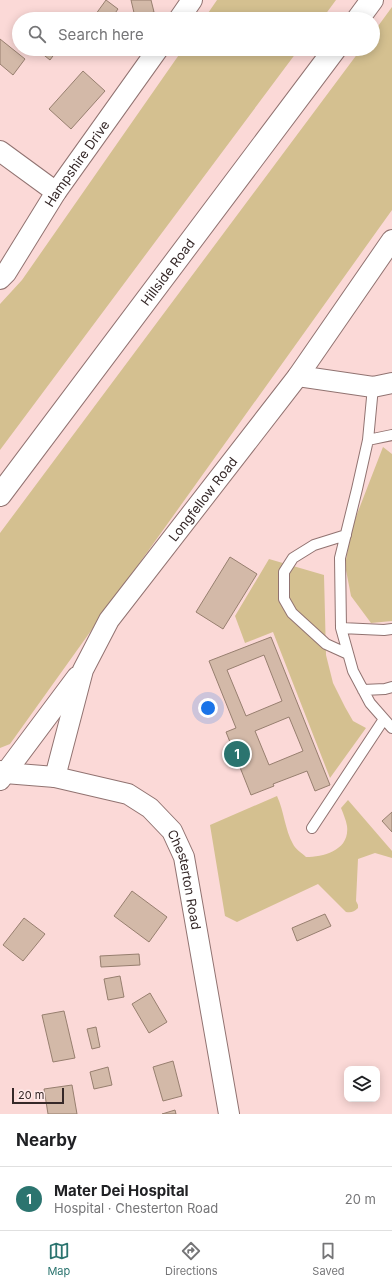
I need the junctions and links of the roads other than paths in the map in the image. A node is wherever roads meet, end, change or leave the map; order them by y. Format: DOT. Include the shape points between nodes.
graph roads {
  1 [pos="192,0"];
  2 [pos="372,0"];
  3 [pos="184,12"];
  4 [pos="363,12"];
  5 [pos="153,56"];
  6 [pos="331,56"];
  7 [pos="0,151"];
  8 [pos="56,192"];
  9 [pos="392,240"];
  10 [pos="0,279"];
  11 [pos="298,376"];
  12 [pos="382,385"];
  13 [pos="392,435"];
  14 [pos="368,440"];
  15 [pos="0,495"];
  16 [pos="346,535"];
  17 [pos="341,628"];
  18 [pos="392,629"];
  19 [pos="348,654"];
  20 [pos="83,670"];
  21 [pos="392,687"];
  22 [pos="363,690"];
  23 [pos="384,719"];
  24 [pos="392,728"];
  25 [pos="2,774"];
  26 [pos="55,777"];
  27 [pos="312,828"];
  28 [pos="229,1114"];
  1 -- 3 [label="street"];
  2 -- 4 [label="main road"];
  5 -- 8 [label="street, Hampshire Drive"];
  6 -- 15 [label="main road, Hillside Road"];
  7 -- 8 [label="street"];
  8 -- 10 [label="street, Hampshire Drive"];
  9 -- 11 [label="street, Longfellow Road"];
  11 -- 12 [label="street"];
  11 -- 20 [label="street, Longfellow Road" via="109,620"];
  12 -- 14 [label="lane"];
  13 -- 14 [label="lane"];
  14 -- 16 [label="lane"];
  16 -- 17 [label="lane" via="340,558"];
  16 -- 19 [label="lane" via="314,545 293,558 284,572 284,599 292,613 326,644"];
  17 -- 18 [label="lane"];
  17 -- 19 [label="lane"];
  19 -- 22 [label="lane"];
  20 -- 25 [label="street"];
  20 -- 26 [label="street, Longfellow Road"];
  21 -- 22 [label="lane"];
  22 -- 23 [label="lane"];
  23 -- 24 [label="lane"];
  23 -- 27 [label="lane"];
  25 -- 26 [label="street, Chesterton Road"];
  26 -- 28 [label="street, Chesterton Road" via="128,794 150,808 172,831 184,857"];
}
